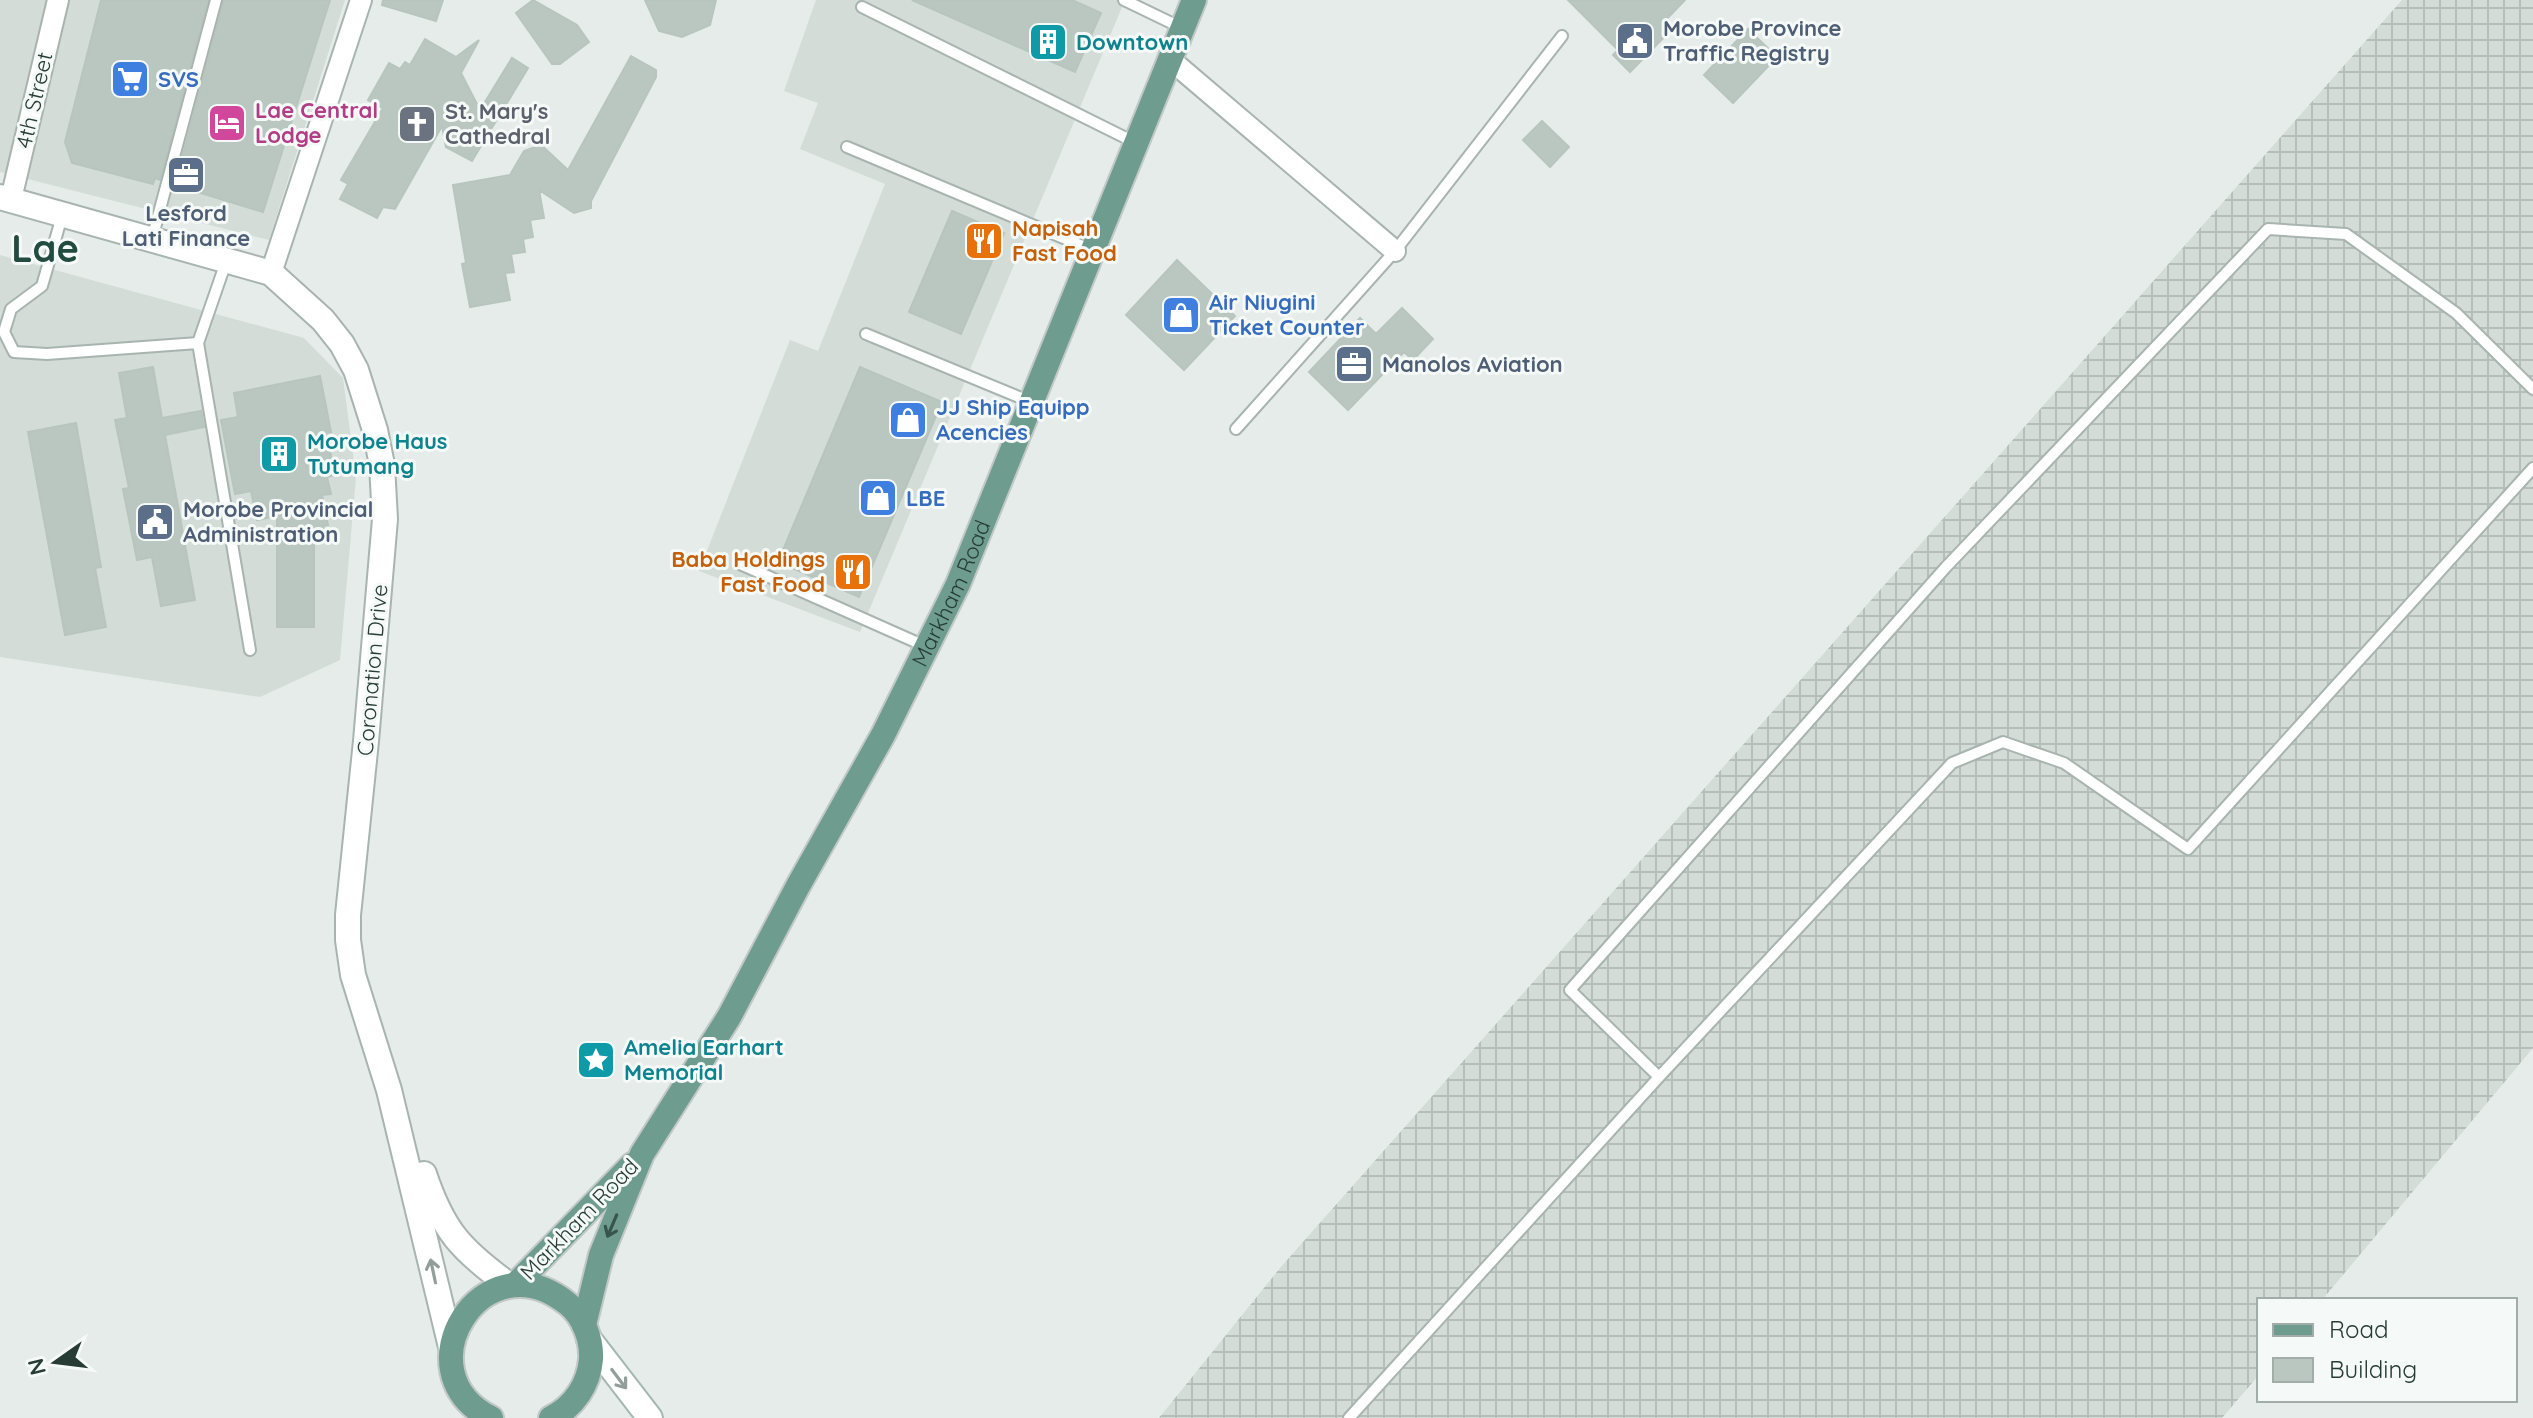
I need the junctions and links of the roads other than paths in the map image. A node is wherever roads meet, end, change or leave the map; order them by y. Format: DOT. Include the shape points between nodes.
graph roads {
  1 [pos="58,0"];
  2 [pos="216,0"];
  3 [pos="361,0"];
  4 [pos="1124,0"];
  5 [pos="1194,0"];
  6 [pos="862,7"];
  7 [pos="1184,29"];
  8 [pos="1562,36"];
  9 [pos="1172,61"];
  10 [pos="1137,144"];
  11 [pos="847,147"];
  12 [pos="5,198"];
  13 [pos="63,214"];
  14 [pos="152,239"];
  15 [pos="1093,250"];
  16 [pos="1395,251"];
  17 [pos="227,260"];
  18 [pos="271,273"];
  19 [pos="866,334"];
  20 [pos="198,343"];
  21 [pos="2533,389"];
  22 [pos="1031,402"];
  23 [pos="1236,429"];
  24 [pos="2533,468"];
  25 [pos="740,564"];
  26 [pos="927,647"];
  27 [pos="250,650"];
  28 [pos="1659,1077"];
  29 [pos="389,1090"];
  30 [pos="642,1154"];
  31 [pos="512,1285"];
  32 [pos="586,1332"];
  33 [pos="451,1347"];
  34 [pos="457,1385"];
  35 [pos="555,1417"];
  36 [pos="453,1418"];
  37 [pos="491,1418"];
  38 [pos="650,1418"];
  39 [pos="1349,1418"];
  1 -- 12 [label="street, 4th Street"];
  2 -- 14 [label="lane"];
  3 -- 18 [label="street"];
  4 -- 7 [label="lane"];
  5 -- 7 [label="main road, Markham Road"];
  6 -- 10 [label="lane"];
  7 -- 9 [label="main road, Markham Road"];
  8 -- 16 [label="lane"];
  9 -- 10 [label="main road, Markham Road"];
  9 -- 16 [label="street"];
  10 -- 15 [label="main road, Markham Road"];
  11 -- 15 [label="lane"];
  12 -- 13 [label="street, Coronation Drive"];
  13 -- 14 [label="street, Coronation Drive"];
  13 -- 20 [label="lane" via="42,286 11,309 4,332 14,352"];
  14 -- 17 [label="street, Coronation Drive"];
  15 -- 22 [label="main road, Markham Road"];
  16 -- 23 [label="lane"];
  17 -- 18 [label="street, Coronation Drive"];
  17 -- 20 [label="lane"];
  18 -- 29 [label="street, Coronation Drive" via="342,344 356,370 382,465 382,563 348,927 353,975"];
  19 -- 22 [label="lane"];
  20 -- 27 [label="lane"];
  21 -- 28 [label="lane" via="2456,313 2346,234 2268,229 1946,567 1570,990"];
  22 -- 26 [label="main road, Markham Road"];
  24 -- 28 [label="lane" via="2188,849 2064,763 2003,742 1952,763"];
  25 -- 26 [label="lane"];
  26 -- 30 [label="main road, Markham Road" via="729,1017"];
  28 -- 39 [label="lane"];
  29 -- 31 [label="street, Coronation Drive" via="444,1223 469,1255"];
  33 -- 29 [label="street, Coronation Drive, one-way"];
  30 -- 31 [label="main road, Markham Road"];
  30 -- 32 [label="main road, Markham Road, one-way" via="601,1255"];
  31 -- 32 [label="main road" via="537,1286 556,1294 573,1307"];
  31 -- 33 [label="main road, Markham Road" via="487,1292 469,1306"];
  32 -- 35 [label="main road, Markham Road" via="588,1375 570,1406"];
  32 -- 38 [label="street, one-way"];
  33 -- 34 [label="main road"];
  34 -- 36 [label="main road"];
  34 -- 37 [label="main road" via="467,1401"];
}
